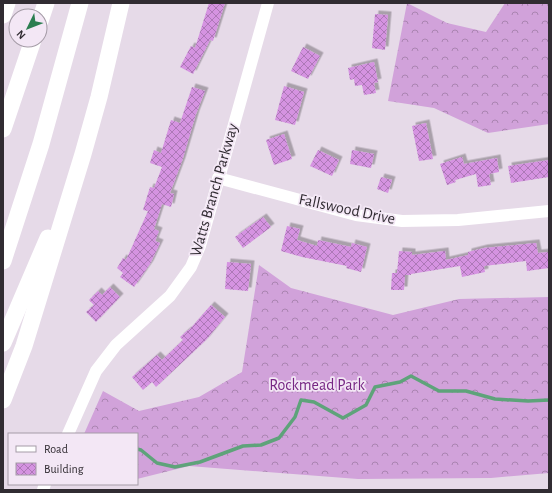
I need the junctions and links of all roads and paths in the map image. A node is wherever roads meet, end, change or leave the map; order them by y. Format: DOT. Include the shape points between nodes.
graph roads {
  1 [pos="8,3"];
  2 [pos="80,3"];
  3 [pos="121,3"];
  4 [pos="268,3"];
  5 [pos="3,15"];
  6 [pos="30,48"];
  7 [pos="3,129"];
  8 [pos="83,154"];
  9 [pos="218,178"];
  10 [pos="549,211"];
  11 [pos="3,261"];
  12 [pos="3,342"];
  13 [pos="3,400"];
  14 [pos="68,433"];
  1 -- 5 [label="highway"];
  2 -- 11 [label="highway" via="41,144"];
  3 -- 8 [label="highway"];
  4 -- 9 [label="street, Watts Branch Parkway"];
  6 -- 7 [label="highway"];
  8 -- 12 [label="highway"];
  8 -- 13 [label="highway" via="24,346"];
  9 -- 10 [label="street, Fallswood Drive" via="356,214 402,222 458,220"];
  9 -- 14 [label="street, Watts Branch Parkway" via="200,246 191,267 170,296 116,345 96,371"];
}
